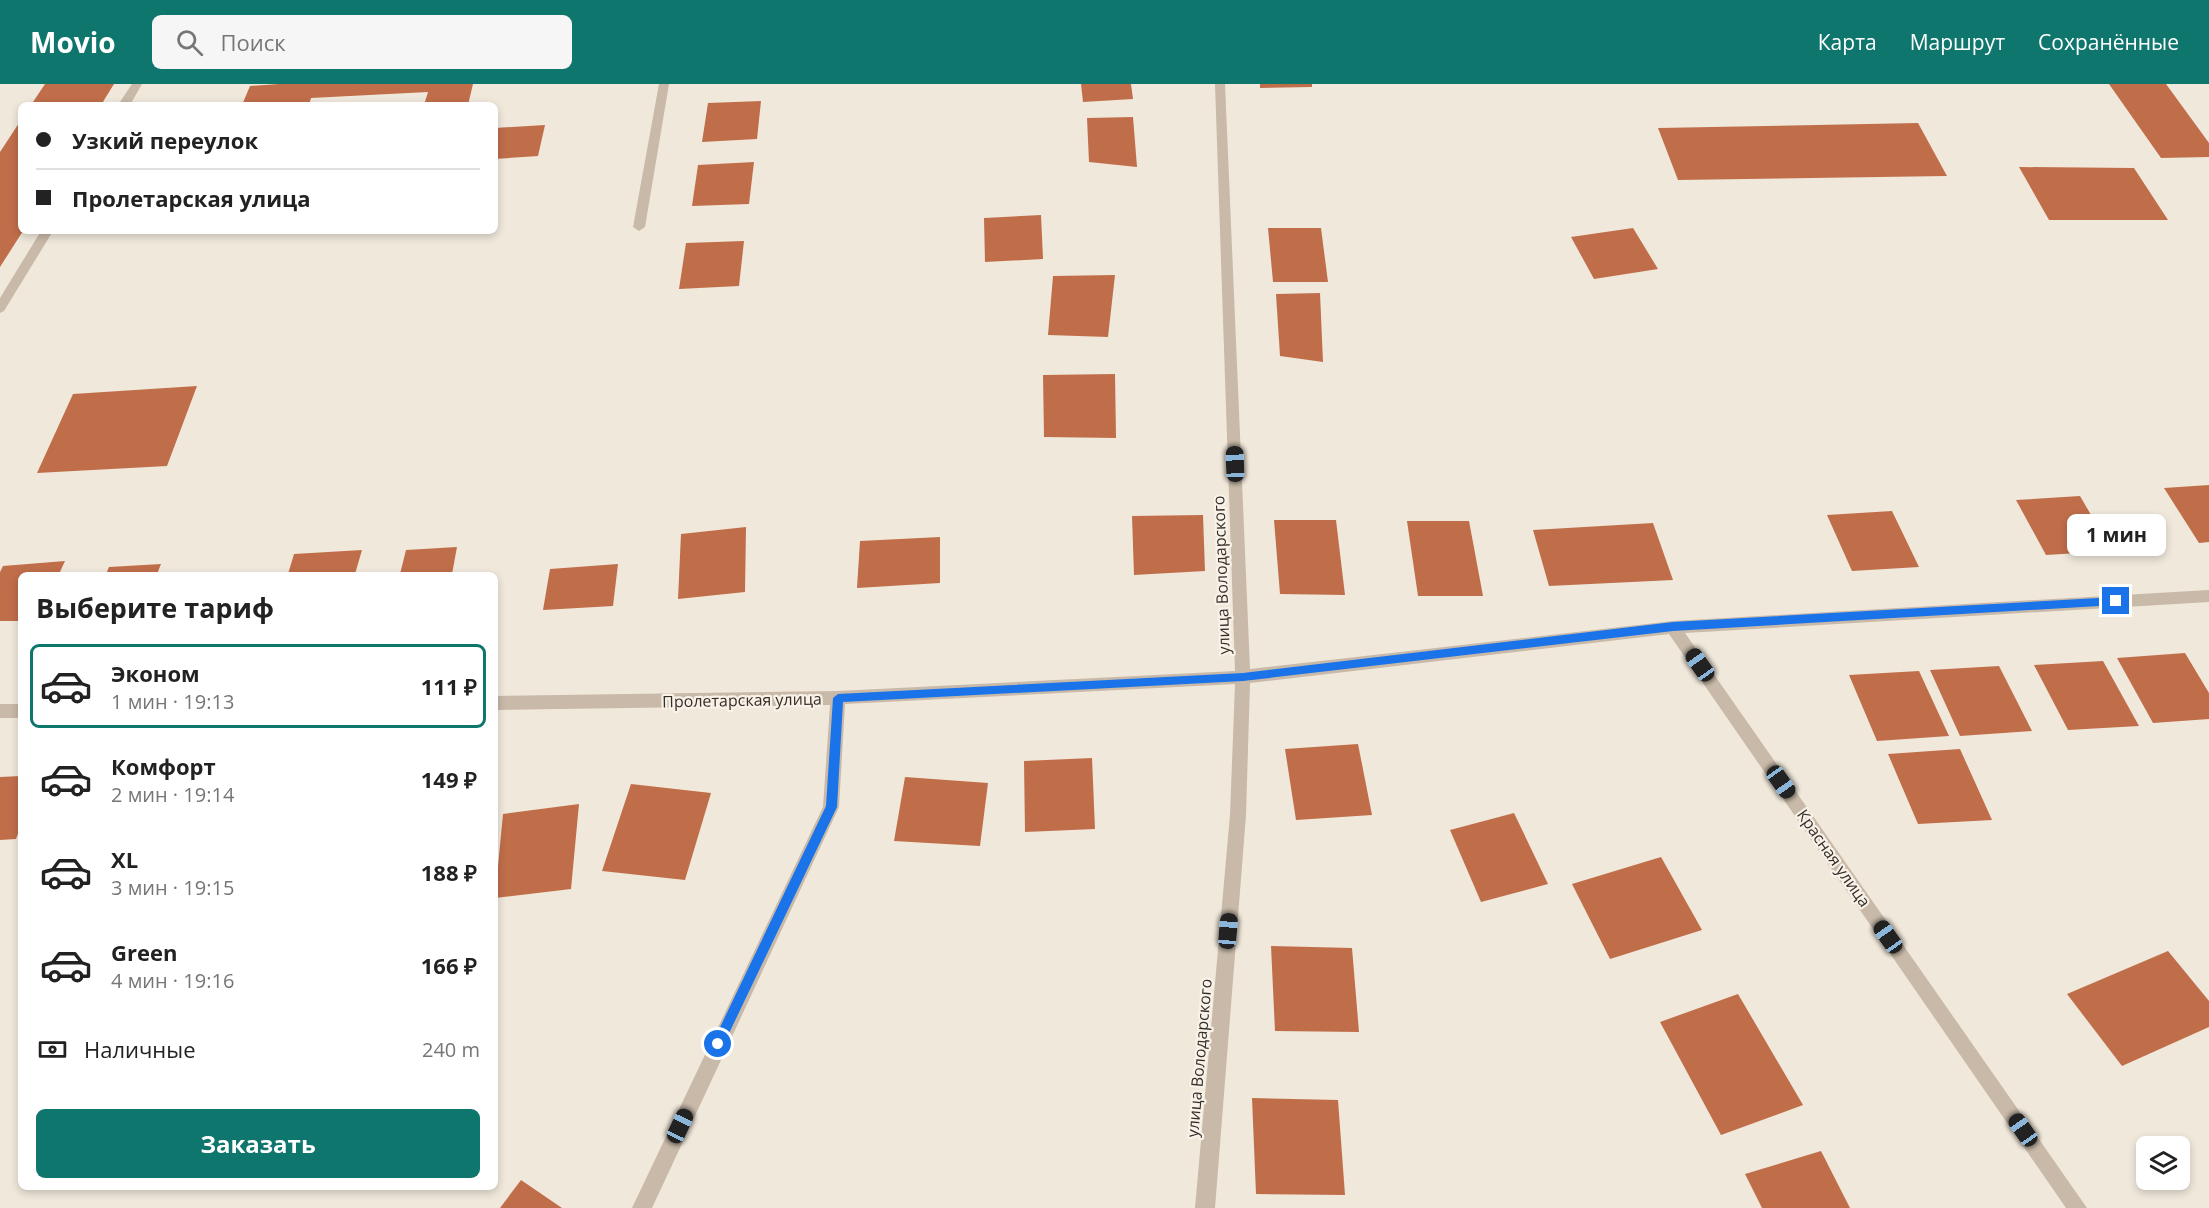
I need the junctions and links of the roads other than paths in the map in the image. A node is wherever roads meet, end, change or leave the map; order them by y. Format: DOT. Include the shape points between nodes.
graph roads {
  1 [pos="137,84"];
  2 [pos="664,84"];
  3 [pos="1220,84"];
  4 [pos="126,102"];
  5 [pos="639,227"];
  6 [pos="45,234"];
  7 [pos="0,308"];
  8 [pos="2209,596"];
  9 [pos="1673,627"];
  10 [pos="1243,677"];
  11 [pos="838,698"];
  12 [pos="498,704"];
  13 [pos="0,711"];
  14 [pos="18,711"];
  15 [pos="642,1208"];
  16 [pos="1205,1208"];
  17 [pos="2076,1208"];
  1 -- 4 [label="street"];
  2 -- 5 [label="street"];
  3 -- 10 [label="street, улица Володарского"];
  6 -- 7 [label="street"];
  8 -- 9 [label="street, Пролетарская улица"];
  9 -- 10 [label="street, Пролетарская улица"];
  9 -- 17 [label="street, Красная улица"];
  10 -- 11 [label="street, Пролетарская улица"];
  10 -- 16 [label="street, улица Володарского" via="1238,815"];
  11 -- 12 [label="street, Пролетарская улица"];
  11 -- 15 [label="street" via="831,807"];
  13 -- 14 [label="street"];
}
